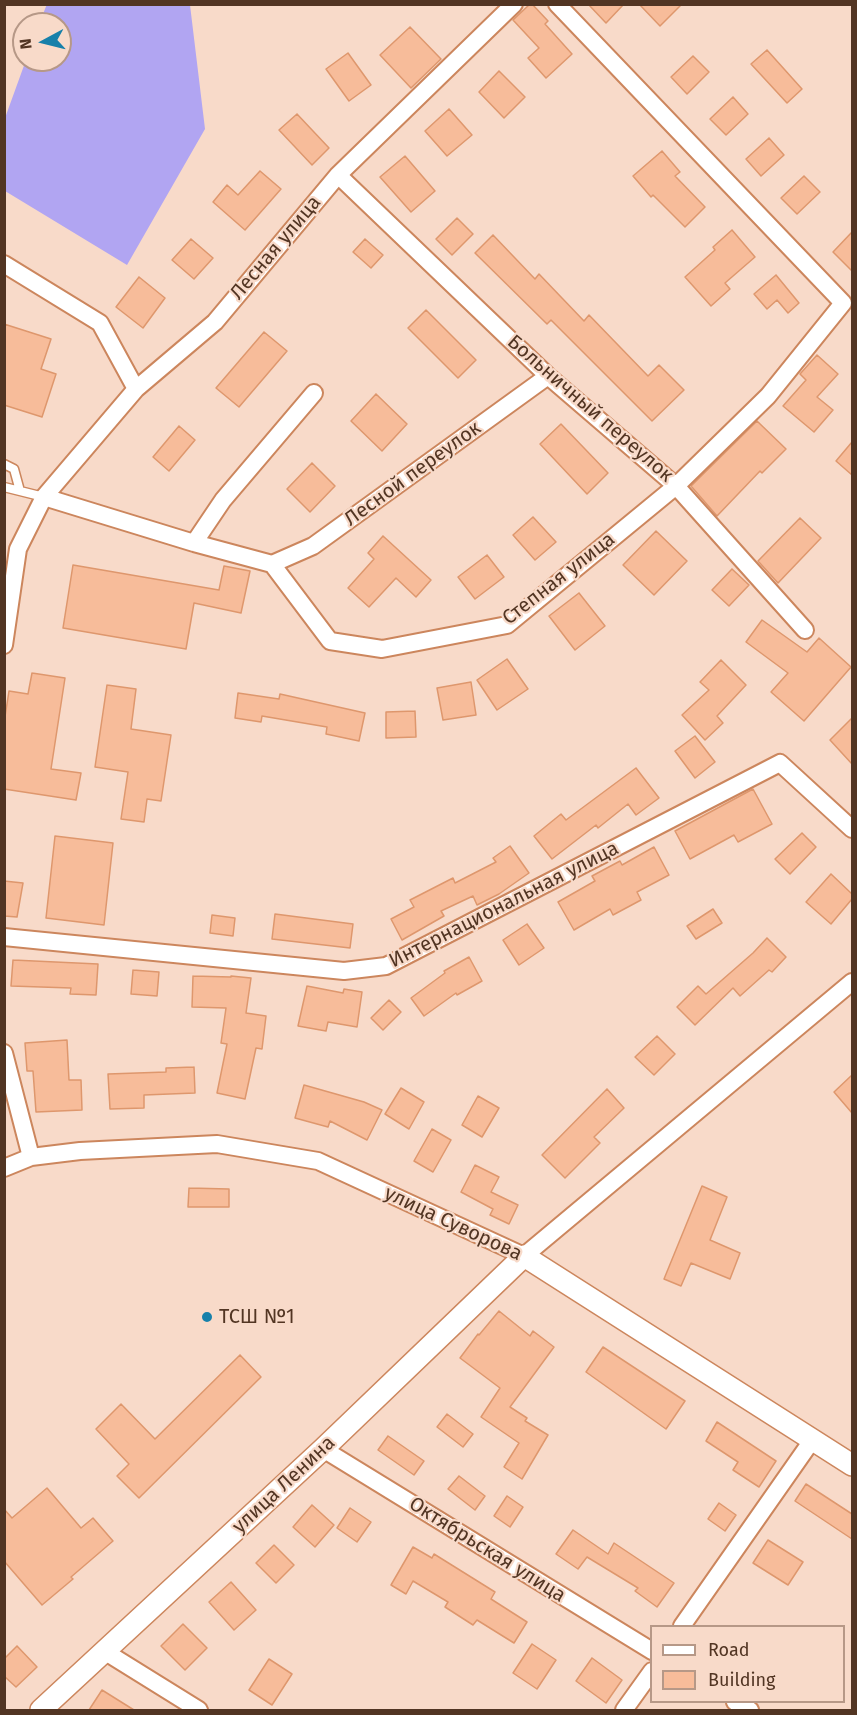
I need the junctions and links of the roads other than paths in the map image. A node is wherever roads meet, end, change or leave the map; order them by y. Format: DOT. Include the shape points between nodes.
graph roads {
  1 [pos="514,4"];
  2 [pos="558,4"];
  3 [pos="338,175"];
  4 [pos="4,264"];
  5 [pos="548,376"];
  6 [pos="136,389"];
  7 [pos="314,393"];
  8 [pos="4,464"];
  9 [pos="676,486"];
  10 [pos="4,487"];
  11 [pos="20,491"];
  12 [pos="44,497"];
  13 [pos="194,543"];
  14 [pos="272,564"];
  15 [pos="805,630"];
  16 [pos="4,645"];
  17 [pos="852,829"];
  18 [pos="4,937"];
  19 [pos="852,981"];
  20 [pos="4,1053"];
  21 [pos="31,1157"];
  22 [pos="4,1168"];
  23 [pos="524,1256"];
  24 [pos="813,1438"];
  25 [pos="323,1449"];
  26 [pos="852,1465"];
  27 [pos="683,1625"];
  28 [pos="650,1650"];
  29 [pos="104,1651"];
  30 [pos="650,1672"];
  31 [pos="41,1710"];
  32 [pos="199,1710"];
  33 [pos="624,1710"];
  1 -- 3 [label="street, Лесная улица"];
  2 -- 9 [label="street, Больничный переулок" via="843,303 768,396"];
  3 -- 5 [label="street, Больничный переулок"];
  3 -- 6 [label="street, Лесная улица" via="214,322"];
  4 -- 6 [label="street" via="100,323"];
  5 -- 9 [label="street, Больничный переулок"];
  5 -- 14 [label="street, Лесной переулок" via="313,546"];
  6 -- 12 [label="street, Лесная улица"];
  7 -- 13 [label="street" via="223,500"];
  8 -- 11 [label="lane" via="14,469"];
  9 -- 14 [label="street, Степная улица" via="507,625 382,649 330,641"];
  9 -- 15 [label="street"];
  10 -- 11 [label="lane"];
  11 -- 12 [label="lane"];
  12 -- 13 [label="street"];
  12 -- 16 [label="street, Лесная улица" via="18,549"];
  13 -- 14 [label="street"];
  17 -- 18 [label="street, Интернациональная улица" via="780,763 386,966 344,971"];
  19 -- 23 [label="street"];
  20 -- 21 [label="street"];
  21 -- 22 [label="street, улица Суворова"];
  21 -- 23 [label="street, улица Суворова" via="217,1144 318,1161"];
  23 -- 24 [label="street, улица Суворова"];
  23 -- 25 [label="street, улица Ленина"];
  24 -- 26 [label="street, улица Суворова"];
  24 -- 27 [label="street"];
  25 -- 28 [label="street, Октябрьская улица"];
  25 -- 29 [label="street, улица Ленина"];
  29 -- 31 [label="street, улица Ленина"];
  29 -- 32 [label="street"];
  30 -- 33 [label="street"];
}
